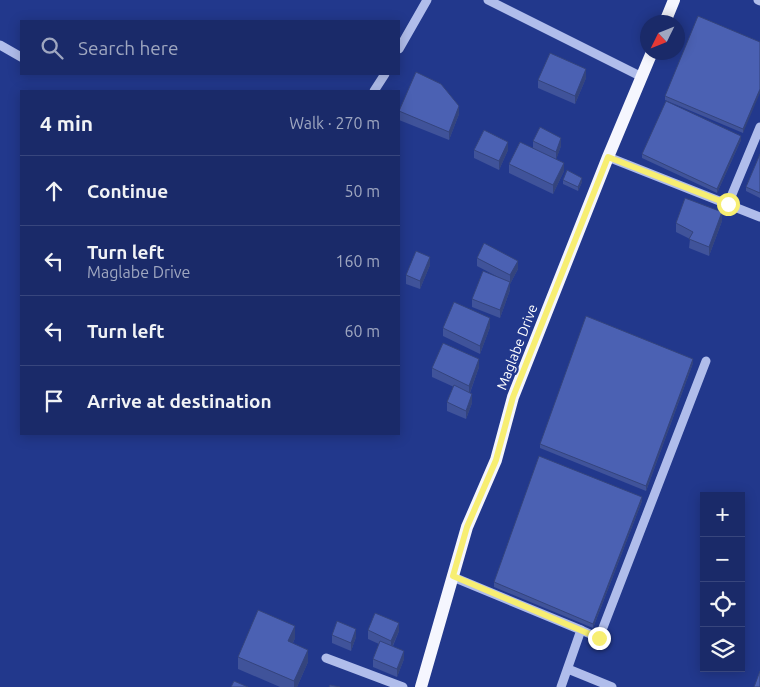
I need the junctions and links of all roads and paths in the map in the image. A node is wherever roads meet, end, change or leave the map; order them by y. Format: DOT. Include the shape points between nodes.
graph roads {
  1 [pos="427,0"];
  2 [pos="488,0"];
  3 [pos="674,0"];
  4 [pos="668,15"];
  5 [pos="0,45"];
  6 [pos="400,47"];
  7 [pos="20,56"];
  8 [pos="649,60"];
  9 [pos="383,75"];
  10 [pos="642,77"];
  11 [pos="375,90"];
  12 [pos="760,127"];
  13 [pos="608,157"];
  14 [pos="728,204"];
  15 [pos="760,217"];
  16 [pos="706,361"];
  17 [pos="453,576"];
  18 [pos="581,630"];
  19 [pos="326,658"];
  20 [pos="568,669"];
  21 [pos="403,687"];
  22 [pos="421,687"];
  23 [pos="561,687"];
  24 [pos="612,687"];
  1 -- 6 [label="street"];
  2 -- 10 [label="street"];
  3 -- 4 [label="main road"];
  5 -- 7 [label="street"];
  8 -- 10 [label="main road, Maglabe Drive"];
  9 -- 11 [label="street"];
  10 -- 13 [label="main road, Maglabe Drive"];
  12 -- 14 [label="street"];
  13 -- 14 [label="street"];
  13 -- 17 [label="main road, Maglabe Drive" via="513,397 496,460 467,527"];
  14 -- 15 [label="street"];
  16 -- 18 [label="street" via="599,638"];
  17 -- 18 [label="street"];
  17 -- 22 [label="main road, Maglabe Drive"];
  18 -- 20 [label="street"];
  19 -- 21 [label="street"];
  20 -- 23 [label="street"];
  20 -- 24 [label="street"];
}
